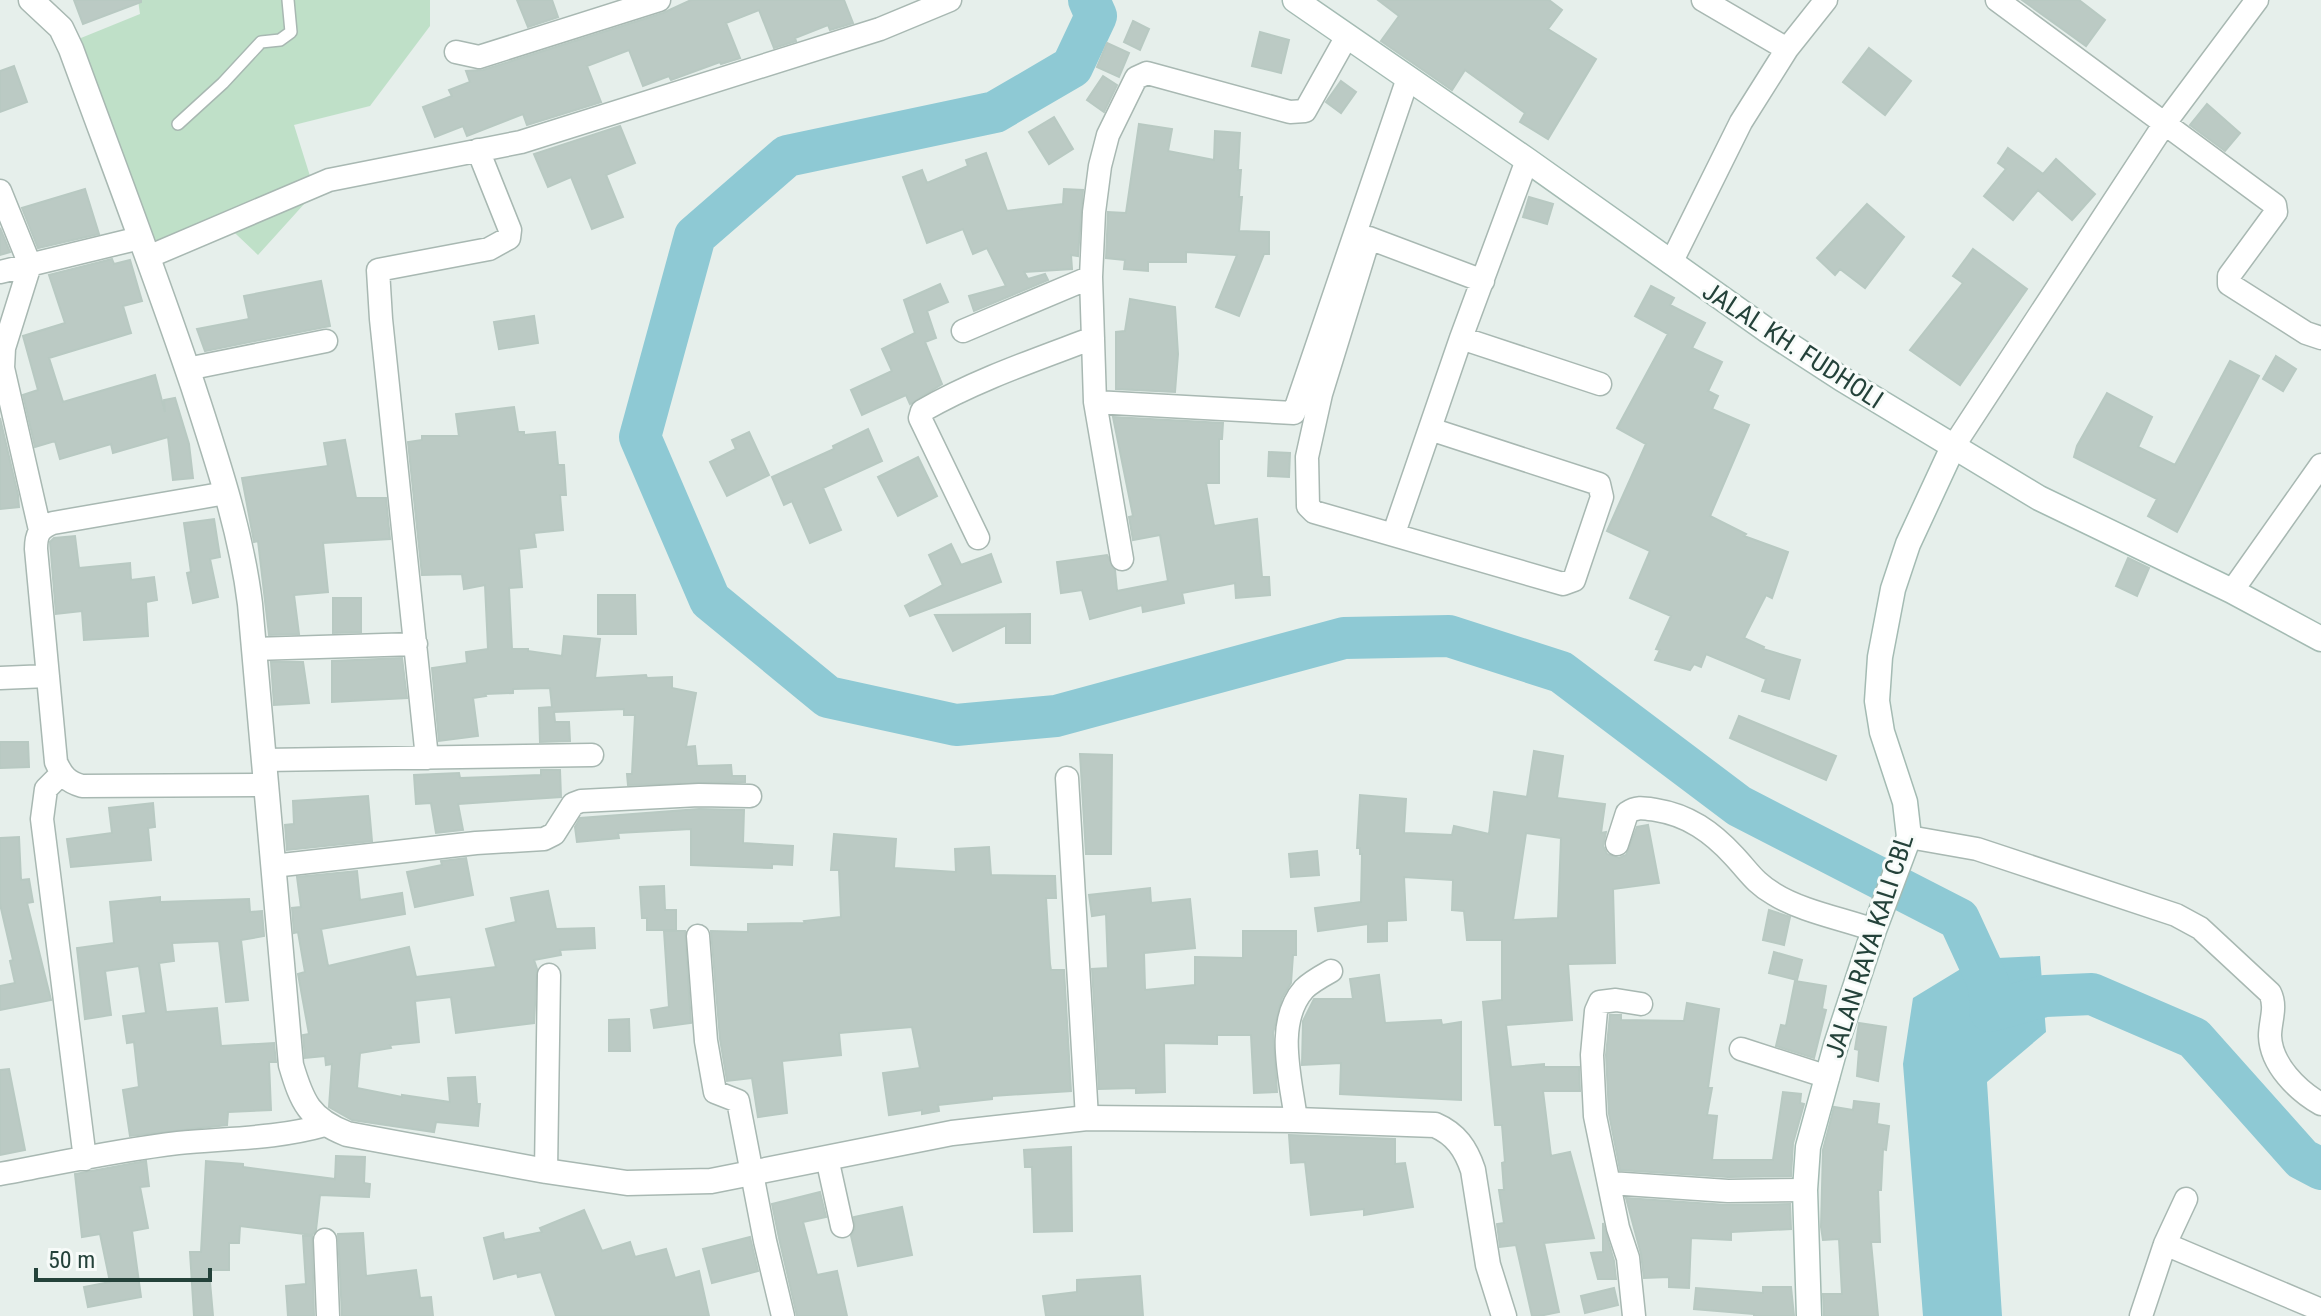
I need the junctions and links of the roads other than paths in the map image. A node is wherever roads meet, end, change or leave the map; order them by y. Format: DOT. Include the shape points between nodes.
graph roads {
  1 [pos="31,0"];
  2 [pos="288,0"];
  3 [pos="659,0"];
  4 [pos="950,0"];
  5 [pos="1295,0"];
  6 [pos="1703,0"];
  7 [pos="1826,0"];
  8 [pos="1997,0"];
  9 [pos="2257,0"];
  10 [pos="1347,36"];
  11 [pos="1787,49"];
  12 [pos="456,52"];
  13 [pos="1408,78"];
  14 [pos="2165,123"];
  15 [pos="178,124"];
  16 [pos="478,150"];
  17 [pos="1527,160"];
  18 [pos="0,191"];
  19 [pos="144,248"];
  20 [pos="1671,263"];
  21 [pos="30,265"];
  22 [pos="0,272"];
  23 [pos="1091,277"];
  24 [pos="1483,281"];
  25 [pos="963,331"];
  26 [pos="1093,338"];
  27 [pos="1461,338"];
  28 [pos="2321,338"];
  29 [pos="326,341"];
  30 [pos="187,369"];
  31 [pos="1600,384"];
  32 [pos="1095,402"];
  33 [pos="1430,429"];
  34 [pos="1953,447"];
  35 [pos="2321,465"];
  36 [pos="226,493"];
  37 [pos="40,530"];
  38 [pos="1394,533"];
  39 [pos="978,538"];
  40 [pos="1122,559"];
  41 [pos="2232,591"];
  42 [pos="2321,639"];
  43 [pos="416,644"];
  44 [pos="254,649"];
  45 [pos="48,676"];
  46 [pos="0,678"];
  47 [pos="592,755"];
  48 [pos="427,758"];
  49 [pos="264,760"];
  50 [pos="61,774"];
  51 [pos="1067,778"];
  52 [pos="266,785"];
  53 [pos="750,796"];
  54 [pos="1908,841"];
  55 [pos="1617,844"];
  56 [pos="273,866"];
  57 [pos="1874,930"];
  58 [pos="698,936"];
  59 [pos="1331,971"];
  60 [pos="549,975"];
  61 [pos="1641,1004"];
  62 [pos="1741,1049"];
  63 [pos="1828,1077"];
  64 [pos="2321,1104"];
  65 [pos="1087,1118"];
  66 [pos="1296,1120"];
  67 [pos="325,1125"];
  68 [pos="827,1158"];
  69 [pos="85,1159"];
  70 [pos="546,1171"];
  71 [pos="754,1172"];
  72 [pos="0,1174"];
  73 [pos="1610,1183"];
  74 [pos="1805,1190"];
  75 [pos="2186,1199"];
  76 [pos="842,1226"];
  77 [pos="325,1240"];
  78 [pos="2165,1244"];
  79 [pos="2321,1310"];
  80 [pos="328,1316"];
  81 [pos="783,1316"];
  82 [pos="1504,1316"];
  83 [pos="1634,1316"];
  84 [pos="1809,1316"];
  85 [pos="2141,1316"];
  1 -- 19 [label="street" via="61,28 71,49"];
  2 -- 15 [label="lane" via="291,32 280,40 261,42"];
  3 -- 12 [label="street" via="479,57"];
  4 -- 16 [label="street" via="880,29 536,138"];
  5 -- 10 [label="street, JALAL KH. FUDHOLI"];
  6 -- 11 [label="street"];
  7 -- 11 [label="street"];
  8 -- 14 [label="street"];
  9 -- 14 [label="street"];
  10 -- 13 [label="street, JALAL KH. FUDHOLI"];
  10 -- 23 [label="street" via="1305,111 1290,112 1147,73 1136,78 1108,135 1100,166"];
  11 -- 20 [label="street" via="1741,122"];
  13 -- 17 [label="street, JALAL KH. FUDHOLI"];
  13 -- 32 [label="street" via="1294,413"];
  14 -- 28 [label="street" via="2275,205 2276,212 2229,276 2230,286"];
  14 -- 34 [label="street"];
  16 -- 19 [label="street" via="329,180"];
  16 -- 43 [label="street" via="509,238 489,249 378,270"];
  17 -- 20 [label="street, JALAL KH. FUDHOLI"];
  17 -- 24 [label="street"];
  18 -- 21 [label="street"];
  19 -- 21 [label="street"];
  19 -- 30 [label="street"];
  20 -- 34 [label="street, JALAL KH. FUDHOLI"];
  21 -- 22 [label="street"];
  21 -- 37 [label="street" via="4,348 3,368"];
  23 -- 25 [label="street"];
  23 -- 26 [label="street"];
  24 -- 27 [label="street"];
  24 -- 38 [label="street" via="1369,238 1321,394 1307,457 1306,499 1314,512"];
  26 -- 32 [label="street"];
  26 -- 39 [label="street" via="1001,372 922,411 920,418"];
  27 -- 31 [label="street"];
  27 -- 33 [label="street"];
  29 -- 30 [label="street"];
  30 -- 36 [label="street"];
  32 -- 40 [label="street"];
  33 -- 38 [label="street"];
  33 -- 38 [label="street" via="1599,484 1602,497 1574,580 1563,584"];
  34 -- 41 [label="street, JALAL KH. FUDHOLI" via="2039,498"];
  34 -- 54 [label="street, JALAN RAYA KALI CBL" via="1908,544 1880,657 1877,701 1905,802"];
  35 -- 41 [label="street"];
  36 -- 37 [label="street" via="53,523"];
  36 -- 44 [label="street" via="247,582"];
  37 -- 45 [label="street" via="36,549"];
  41 -- 42 [label="street, JALAL KH. FUDHOLI"];
  43 -- 44 [label="street"];
  43 -- 48 [label="street"];
  44 -- 49 [label="street"];
  45 -- 46 [label="street"];
  45 -- 50 [label="street"];
  47 -- 48 [label="street"];
  48 -- 49 [label="street"];
  49 -- 52 [label="street"];
  50 -- 52 [label="street" via="82,786"];
  50 -- 69 [label="street" via="46,789 42,819"];
  51 -- 65 [label="street"];
  52 -- 56 [label="street"];
  53 -- 56 [label="street" via="581,801 544,839"];
  54 -- 57 [label="street, JALAN RAYA KALI CBL"];
  54 -- 64 [label="street" via="1977,849 2176,915 2200,928 2270,993 2274,1053 2289,1078"];
  55 -- 57 [label="street" via="1631,810 1678,814 1721,842 1754,881 1778,897"];
  56 -- 67 [label="street" via="291,1065 300,1096"];
  57 -- 63 [label="street, JALAN RAYA KALI CBL"];
  58 -- 71 [label="street" via="715,1092 738,1101"];
  59 -- 66 [label="street" via="1306,987 1289,1015"];
  60 -- 70 [label="street"];
  61 -- 73 [label="street" via="1605,1001 1596,1011 1593,1094"];
  62 -- 63 [label="street"];
  63 -- 74 [label="street, JALAN RAYA KALI CBL" via="1808,1147"];
  65 -- 66 [label="street"];
  65 -- 68 [label="street" via="952,1133"];
  66 -- 82 [label="street" via="1423,1124 1447,1130 1473,1170 1488,1265"];
  67 -- 69 [label="street" via="293,1134 178,1143"];
  67 -- 70 [label="street" via="347,1134"];
  68 -- 71 [label="street"];
  68 -- 76 [label="street"];
  69 -- 72 [label="street"];
  70 -- 71 [label="street" via="627,1183 711,1181"];
  71 -- 81 [label="street"];
  73 -- 74 [label="street"];
  73 -- 83 [label="street" via="1628,1258"];
  74 -- 84 [label="street, JALAN RAYA KALI CBL"];
  75 -- 78 [label="street"];
  77 -- 80 [label="street"];
  78 -- 79 [label="street"];
  78 -- 85 [label="street"];
}
